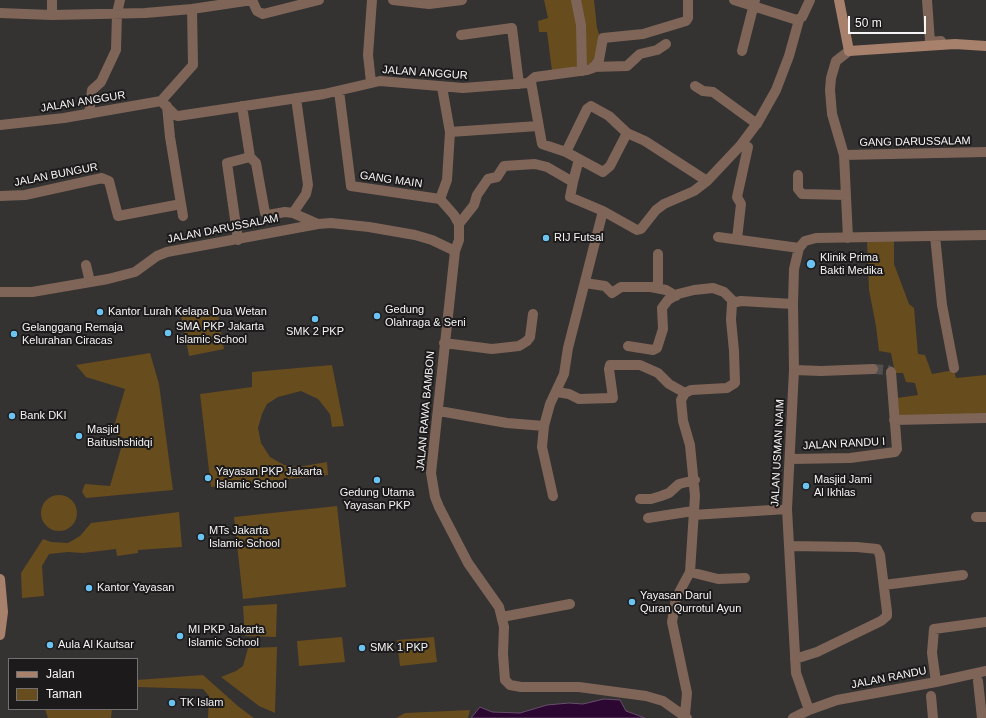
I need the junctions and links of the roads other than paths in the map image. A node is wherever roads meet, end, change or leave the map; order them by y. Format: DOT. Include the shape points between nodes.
graph roads {
  1 [pos="52,0"];
  2 [pos="120,0"];
  3 [pos="252,0"];
  4 [pos="319,0"];
  5 [pos="372,0"];
  6 [pos="393,0"];
  7 [pos="462,0"];
  8 [pos="576,0"];
  9 [pos="688,0"];
  10 [pos="734,0"];
  11 [pos="810,0"];
  12 [pos="839,0"];
  13 [pos="927,0"];
  14 [pos="754,3"];
  15 [pos="192,9"];
  16 [pos="0,13"];
  17 [pos="117,14"];
  18 [pos="52,15"];
  19 [pos="799,20"];
  20 [pos="461,35"];
  21 [pos="986,41"];
  22 [pos="666,44"];
  23 [pos="986,46"];
  24 [pos="742,50"];
  25 [pos="849,51"];
  26 [pos="593,67"];
  27 [pos="582,71"];
  28 [pos="371,82"];
  29 [pos="531,82"];
  30 [pos="519,84"];
  31 [pos="695,86"];
  32 [pos="442,87"];
  33 [pos="339,91"];
  34 [pos="296,98"];
  35 [pos="164,103"];
  36 [pos="242,106"];
  37 [pos="90,114"];
  38 [pos="757,124"];
  39 [pos="0,125"];
  40 [pos="538,126"];
  41 [pos="450,132"];
  42 [pos="627,133"];
  43 [pos="748,147"];
  44 [pos="566,152"];
  45 [pos="986,152"];
  46 [pos="844,155"];
  47 [pos="250,157"];
  48 [pos="579,159"];
  49 [pos="798,175"];
  50 [pos="707,181"];
  51 [pos="573,182"];
  52 [pos="846,195"];
  53 [pos="0,196"];
  54 [pos="440,200"];
  55 [pos="181,204"];
  56 [pos="603,211"];
  57 [pos="293,213"];
  58 [pos="184,216"];
  59 [pos="318,224"];
  60 [pos="459,224"];
  61 [pos="986,235"];
  62 [pos="935,236"];
  63 [pos="718,237"];
  64 [pos="848,238"];
  65 [pos="737,239"];
  66 [pos="238,240"];
  67 [pos="799,248"];
  68 [pos="455,251"];
  69 [pos="658,254"];
  70 [pos="86,265"];
  71 [pos="90,282"];
  72 [pos="585,283"];
  73 [pos="658,288"];
  74 [pos="0,292"];
  75 [pos="676,296"];
  76 [pos="734,302"];
  77 [pos="793,304"];
  78 [pos="533,314"];
  79 [pos="444,343"];
  80 [pos="628,346"];
  81 [pos="954,368"];
  82 [pos="873,369"];
  83 [pos="794,370"];
  84 [pos="891,372"];
  85 [pos="557,392"];
  86 [pos="685,393"];
  87 [pos="439,411"];
  88 [pos="986,418"];
  89 [pos="894,420"];
  90 [pos="544,426"];
  91 [pos="790,459"];
  92 [pos="695,480"];
  93 [pos="553,496"];
  94 [pos="640,499"];
  95 [pos="787,509"];
  96 [pos="693,513"];
  97 [pos="648,518"];
  98 [pos="789,546"];
  99 [pos="690,572"];
  100 [pos="963,575"];
  101 [pos="745,578"];
  102 [pos="0,579"];
  103 [pos="884,585"];
  104 [pos="570,604"];
  105 [pos="502,617"];
  106 [pos="986,622"];
  107 [pos="0,631"];
  108 [pos="796,659"];
  109 [pos="986,671"];
  110 [pos="978,680"];
  111 [pos="936,682"];
  112 [pos="931,696"];
  113 [pos="809,710"];
  114 [pos="686,716"];
  115 [pos="793,718"];
  116 [pos="933,718"];
  117 [pos="982,718"];
  1 -- 18 [label="street"];
  2 -- 17 [label="street"];
  3 -- 4 [label="street" via="257,11 263,14"];
  3 -- 15 [label="street"];
  5 -- 28 [label="street" via="368,55"];
  6 -- 7 [label="street" via="429,4"];
  8 -- 27 [label="street" via="581,25"];
  9 -- 26 [label="street" via="688,18 682,23 643,34 603,38 599,60"];
  10 -- 14 [label="street"];
  11 -- 19 [label="street"];
  12 -- 25 [label="street"];
  13 -- 21 [label="street" via="930,42"];
  14 -- 19 [label="street"];
  14 -- 24 [label="street"];
  15 -- 17 [label="street"];
  15 -- 35 [label="street" via="193,65"];
  16 -- 18 [label="street"];
  17 -- 18 [label="street"];
  17 -- 37 [label="street" via="116,50 101,82 92,90"];
  19 -- 38 [label="street" via="776,90"];
  20 -- 30 [label="street" via="512,28"];
  22 -- 26 [label="street, JALAN ANGGUR" via="657,50 640,54 627,66"];
  23 -- 25 [label="street" via="955,44"];
  25 -- 46 [label="street" via="836,61 830,90 832,114"];
  26 -- 27 [label="street, JALAN ANGGUR"];
  27 -- 29 [label="street, JALAN ANGGUR" via="535,77"];
  28 -- 32 [label="street, JALAN ANGGUR"];
  28 -- 33 [label="street, JALAN ANGGUR"];
  29 -- 30 [label="street, JALAN ANGGUR"];
  29 -- 40 [label="street"];
  30 -- 32 [label="street, JALAN ANGGUR" via="477,88"];
  31 -- 38 [label="street" via="703,91 713,92"];
  32 -- 41 [label="street"];
  33 -- 34 [label="street, JALAN ANGGUR"];
  33 -- 54 [label="street, GANG MAIN" via="351,186"];
  34 -- 36 [label="street, JALAN ANGGUR"];
  34 -- 57 [label="street" via="308,185 306,194"];
  35 -- 36 [label="street, JALAN ANGGUR" via="178,116"];
  35 -- 37 [label="street, JALAN ANGGUR"];
  35 -- 55 [label="street"];
  36 -- 47 [label="street"];
  37 -- 39 [label="street, JALAN ANGGUR"];
  38 -- 50 [label="street"];
  40 -- 41 [label="street"];
  40 -- 44 [label="street" via="542,144"];
  41 -- 54 [label="street" via="447,180"];
  42 -- 44 [label="street" via="609,116 590,105"];
  42 -- 48 [label="street" via="610,166 603,172"];
  42 -- 50 [label="street" via="645,141"];
  43 -- 65 [label="street" via="737,197 741,204"];
  44 -- 48 [label="street"];
  45 -- 46 [label="street, GANG DARUSSALAM"];
  46 -- 52 [label="street"];
  47 -- 57 [label="street" via="256,163 266,214"];
  47 -- 66 [label="street" via="227,163"];
  48 -- 51 [label="street"];
  49 -- 52 [label="street" via="798,189 802,194"];
  50 -- 56 [label="street" via="694,191 664,204 641,229 637,230"];
  51 -- 56 [label="street" via="570,197"];
  51 -- 60 [label="street" via="541,165 504,166 497,177 488,178 474,205"];
  52 -- 64 [label="street"];
  53 -- 55 [label="street, JALAN BUNGUR" via="25,195 102,178 109,181 118,216"];
  54 -- 60 [label="street"];
  55 -- 58 [label="street"];
  56 -- 72 [label="street"];
  57 -- 59 [label="street"];
  59 -- 66 [label="street, JALAN DARUSSALAM"];
  59 -- 68 [label="street, JALAN DARUSSALAM" via="369,227 415,236 432,240"];
  60 -- 68 [label="street" via="459,240"];
  61 -- 62 [label="street"];
  62 -- 64 [label="street"];
  62 -- 81 [label="street" via="942,305"];
  63 -- 65 [label="street"];
  64 -- 67 [label="street" via="810,240"];
  65 -- 67 [label="street"];
  66 -- 71 [label="street, JALAN DARUSSALAM" via="167,252 135,272"];
  67 -- 77 [label="street, JALAN USMAN NAIM" via="794,269"];
  68 -- 79 [label="street, JALAN RAWA BAMBON"];
  69 -- 73 [label="street"];
  70 -- 71 [label="street"];
  71 -- 74 [label="street, JALAN DARUSSALAM" via="32,292"];
  72 -- 73 [label="street" via="606,286 612,293 621,287"];
  72 -- 85 [label="street" via="564,374"];
  73 -- 75 [label="street"];
  75 -- 76 [label="street" via="694,290 713,288 724,292"];
  75 -- 80 [label="street" via="668,300 662,308 663,329 657,348 653,350"];
  76 -- 77 [label="street"];
  76 -- 86 [label="street" via="730,313 735,383 727,388 695,389"];
  77 -- 83 [label="street, JALAN USMAN NAIM"];
  78 -- 79 [label="street" via="530,337 519,346 492,349"];
  79 -- 87 [label="street, JALAN RAWA BAMBON"];
  82 -- 83 [label="street"];
  83 -- 91 [label="street, JALAN USMAN NAIM"];
  84 -- 89 [label="street, JALAN RANDU I"];
  85 -- 86 [label="street" via="579,399 613,398 610,365 640,366 658,373 669,384"];
  85 -- 90 [label="street" via="550,404"];
  86 -- 92 [label="street, JALAN RAWA BAMBON" via="681,407"];
  87 -- 90 [label="street" via="507,423"];
  87 -- 105 [label="street, JALAN RAWA BAMBON" via="431,473 435,496 468,563 493,598"];
  88 -- 89 [label="street"];
  89 -- 91 [label="street, JALAN RANDU I" via="897,449 893,454"];
  90 -- 93 [label="street" via="542,447"];
  91 -- 95 [label="street, JALAN USMAN NAIM"];
  92 -- 94 [label="street" via="679,484 661,496"];
  92 -- 96 [label="street, JALAN RAWA BAMBON"];
  95 -- 96 [label="street"];
  95 -- 98 [label="street, JALAN USMAN NAIM"];
  96 -- 97 [label="street"];
  96 -- 99 [label="street, JALAN RAWA BAMBON"];
  98 -- 103 [label="street" via="875,547 880,555"];
  98 -- 108 [label="street, JALAN USMAN NAIM"];
  99 -- 101 [label="street" via="718,579"];
  99 -- 114 [label="street, JALAN RAWA BAMBON" via="676,598 672,622 686,693"];
  100 -- 103 [label="street"];
  102 -- 107 [label="street" via="3,612"];
  103 -- 108 [label="street" via="887,612 885,618 834,644"];
  104 -- 105 [label="street"];
  105 -- 114 [label="street, JALAN RAWA BAMBON" via="504,676 510,685 579,687 646,696 663,701"];
  106 -- 111 [label="street, JALAN RANDU" via="934,629 932,653"];
  108 -- 113 [label="street, JALAN USMAN NAIM" via="796,673"];
  109 -- 111 [label="street"];
  110 -- 117 [label="street"];
  111 -- 113 [label="street, JALAN RANDU" via="837,700"];
  112 -- 116 [label="street"];
  113 -- 115 [label="street, JALAN RANDU"];
}
